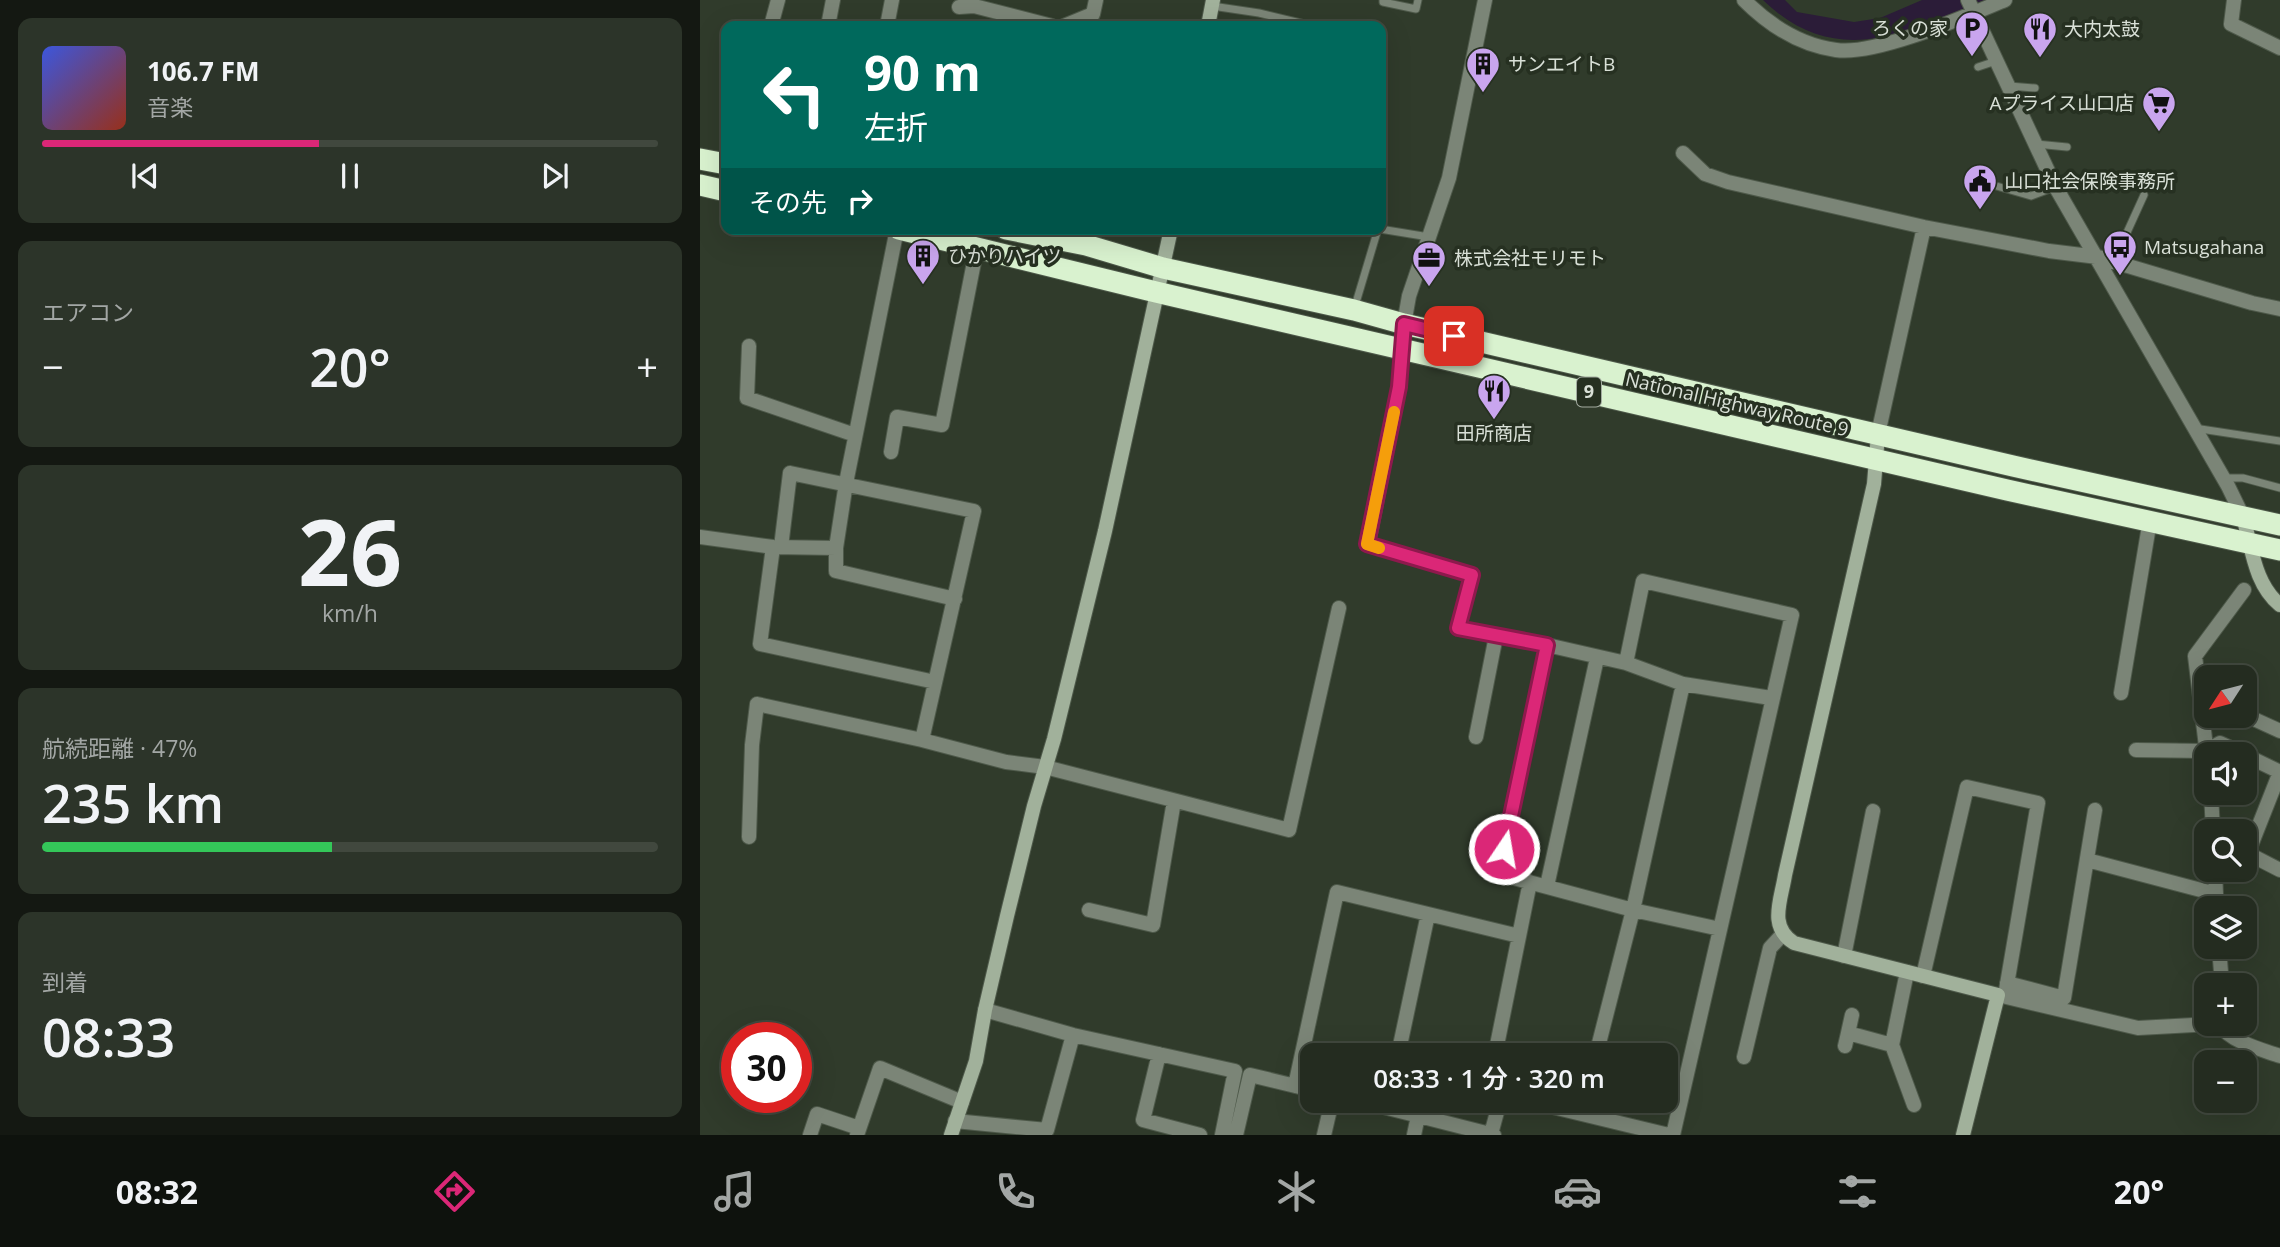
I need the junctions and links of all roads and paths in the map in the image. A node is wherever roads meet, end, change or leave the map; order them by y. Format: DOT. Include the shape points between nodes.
graph roads {
  1 [pos="778,0"];
  2 [pos="833,0"];
  3 [pos="892,0"];
  4 [pos="1096,0"];
  5 [pos="1383,0"];
  6 [pos="1418,0"];
  7 [pos="1485,0"];
  8 [pos="1744,0"];
  9 [pos="2005,0"];
  10 [pos="2234,0"];
  11 [pos="1212,3"];
  12 [pos="969,4"];
  13 [pos="1971,6"];
  14 [pos="772,21"];
  15 [pos="829,21"];
  16 [pos="888,21"];
  17 [pos="1033,21"];
  18 [pos="1076,21"];
  19 [pos="1209,21"];
  20 [pos="1292,21"];
  21 [pos="2280,48"];
  22 [pos="1996,61"];
  23 [pos="1978,67"];
  24 [pos="2008,86"];
  25 [pos="2035,88"];
  26 [pos="2035,144"];
  27 [pos="2067,147"];
  28 [pos="1683,153"];
  29 [pos="700,159"];
  30 [pos="721,163"];
  31 [pos="1986,183"];
  32 [pos="700,185"];
  33 [pos="2055,186"];
  34 [pos="721,190"];
  35 [pos="2144,195"];
  36 [pos="1923,227"];
  37 [pos="1386,230"];
  38 [pos="897,235"];
  39 [pos="924,235"];
  40 [pos="1045,235"];
  41 [pos="1170,235"];
  42 [pos="1377,235"];
  43 [pos="1429,237"];
  44 [pos="977,247"];
  45 [pos="2098,257"];
  46 [pos="2114,262"];
  47 [pos="1163,268"];
  48 [pos="1157,292"];
  49 [pos="2280,309"];
  50 [pos="1354,310"];
  51 [pos="1404,324"];
  52 [pos="749,346"];
  53 [pos="1402,349"];
  54 [pos="2193,428"];
  55 [pos="1878,434"];
  56 [pos="855,435"];
  57 [pos="2280,441"];
  58 [pos="891,452"];
  59 [pos="1875,459"];
  60 [pos="2224,478"];
  61 [pos="846,483"];
  62 [pos="2280,488"];
  63 [pos="2243,517"];
  64 [pos="2150,520"];
  65 [pos="2280,525"];
  66 [pos="700,537"];
  67 [pos="2251,543"];
  68 [pos="777,547"];
  69 [pos="836,548"];
  70 [pos="2280,550"];
  71 [pos="2244,590"];
  72 [pos="955,599"];
  73 [pos="2280,605"];
  74 [pos="1339,608"];
  75 [pos="1496,636"];
  76 [pos="1547,645"];
  77 [pos="1598,658"];
  78 [pos="1626,663"];
  79 [pos="2197,665"];
  80 [pos="935,682"];
  81 [pos="1683,684"];
  82 [pos="2121,693"];
  83 [pos="1771,698"];
  84 [pos="2258,721"];
  85 [pos="2280,731"];
  86 [pos="1476,737"];
  87 [pos="922,740"];
  88 [pos="2137,750"];
  89 [pos="2194,752"];
  90 [pos="2257,761"];
  91 [pos="1045,767"];
  92 [pos="1174,801"];
  93 [pos="2095,810"];
  94 [pos="1873,811"];
  95 [pos="2257,827"];
  96 [pos="749,837"];
  97 [pos="2257,858"];
  98 [pos="2087,860"];
  99 [pos="2280,870"];
  100 [pos="1530,882"];
  101 [pos="1547,886"];
  102 [pos="2200,896"];
  103 [pos="1089,910"];
  104 [pos="1633,910"];
  105 [pos="1428,914"];
  106 [pos="1720,929"];
  107 [pos="1783,935"];
  108 [pos="1519,936"];
  109 [pos="1844,956"];
  110 [pos="1907,972"];
  111 [pos="1923,975"];
  112 [pos="2003,991"];
  113 [pos="985,1010"];
  114 [pos="1852,1015"];
  115 [pos="2194,1025"];
  116 [pos="1073,1035"];
  117 [pos="2233,1036"];
  118 [pos="1401,1043"];
  119 [pos="1497,1043"];
  120 [pos="1599,1043"];
  121 [pos="1892,1045"];
  122 [pos="1159,1054"];
  123 [pos="2280,1056"];
  124 [pos="1744,1057"];
  125 [pos="1295,1086"];
  126 [pos="1300,1087"];
  127 [pos="962,1102"];
  128 [pos="1914,1105"];
  129 [pos="1329,1113"];
  130 [pos="1410,1113"];
  131 [pos="1498,1113"];
  132 [pos="1602,1113"];
  133 [pos="1418,1116"];
  134 [pos="953,1128"];
  135 [pos="858,1132"];
  136 [pos="810,1135"];
  137 [pos="1200,1135"];
  138 [pos="1222,1135"];
  139 [pos="1236,1135"];
  140 [pos="1324,1135"];
  141 [pos="1414,1135"];
  142 [pos="1493,1135"];
  143 [pos="1671,1135"];
  144 [pos="1963,1135"];
  1 -- 14 [label="street"];
  2 -- 15 [label="street"];
  3 -- 16 [label="street"];
  4 -- 18 [label="street" via="1093,14"];
  5 -- 6 [label="lane" via="1416,9"];
  7 -- 43 [label="street" via="1449,178"];
  8 -- 13 [label="street" via="1784,32 1836,50 1884,44"];
  9 -- 13 [label="street"];
  10 -- 21 [label="street" via="2231,24"];
  11 -- 19 [label="street"];
  11 -- 20 [label="lane"];
  12 -- 17 [label="street"];
  13 -- 22 [label="street"];
  22 -- 23 [label="lane"];
  22 -- 24 [label="street"];
  24 -- 25 [label="lane"];
  24 -- 26 [label="street"];
  26 -- 27 [label="lane"];
  26 -- 33 [label="street"];
  28 -- 36 [label="street" via="1705,174 1728,183"];
  29 -- 30 [label="highway"];
  31 -- 33 [label="lane" via="2031,196"];
  32 -- 34 [label="highway"];
  33 -- 45 [label="street"];
  35 -- 46 [label="lane"];
  36 -- 45 [label="street"];
  36 -- 55 [label="street"];
  37 -- 43 [label="lane"];
  38 -- 56 [label="street"];
  39 -- 44 [label="highway, National Highway Route 9 / 9"];
  40 -- 47 [label="highway, National Highway Route 9 / 9" via="1086,241"];
  41 -- 47 [label="street"];
  42 -- 50 [label="lane"];
  43 -- 51 [label="street"];
  44 -- 48 [label="highway, National Highway Route 9 / 9"];
  44 -- 58 [label="street" via="942,425 897,417"];
  45 -- 46 [label="street"];
  45 -- 54 [label="street"];
  46 -- 49 [label="street"];
  47 -- 48 [label="street"];
  47 -- 50 [label="highway, National Highway Route 9 / 9"];
  48 -- 53 [label="highway, National Highway Route 9 / 9"];
  48 -- 91 [label="street" via="1105,531"];
  50 -- 51 [label="highway, National Highway Route 9 / 9"];
  51 -- 53 [label="street"];
  51 -- 55 [label="highway, National Highway Route 9 / 9"];
  52 -- 56 [label="street" via="747,398"];
  53 -- 59 [label="highway, National Highway Route 9 / 9"];
  53 -- 75 [label="street" via="1399,387 1367,544 1472,575 1458,628"];
  54 -- 57 [label="lane"];
  54 -- 60 [label="street"];
  55 -- 59 [label="street"];
  55 -- 63 [label="highway, National Highway Route 9 / 9"];
  56 -- 61 [label="street"];
  59 -- 64 [label="highway, National Highway Route 9 / 9"];
  59 -- 107 [label="street" via="1874,484 1785,875 1778,925"];
  60 -- 62 [label="lane" via="2244,478"];
  60 -- 63 [label="street"];
  61 -- 68 [label="street" via="790,473"];
  61 -- 69 [label="street"];
  61 -- 72 [label="street" via="974,511"];
  63 -- 65 [label="highway, National Highway Route 9 / 9"];
  63 -- 67 [label="street"];
  64 -- 67 [label="highway, National Highway Route 9 / 9"];
  64 -- 82 [label="street"];
  66 -- 68 [label="street"];
  67 -- 70 [label="highway, National Highway Route 9 / 9"];
  67 -- 73 [label="street" via="2263,587"];
  68 -- 69 [label="street"];
  68 -- 80 [label="street" via="760,644"];
  69 -- 72 [label="street" via="836,571"];
  71 -- 79 [label="street" via="2195,656"];
  72 -- 80 [label="street"];
  74 -- 92 [label="street" via="1289,830"];
  75 -- 76 [label="street"];
  75 -- 86 [label="street"];
  76 -- 77 [label="street"];
  76 -- 100 [label="street" via="1499,874"];
  77 -- 78 [label="street"];
  77 -- 101 [label="street"];
  78 -- 81 [label="street"];
  78 -- 83 [label="street" via="1643,581 1792,615"];
  80 -- 87 [label="street"];
  81 -- 83 [label="street"];
  81 -- 104 [label="street"];
  83 -- 106 [label="street"];
  84 -- 85 [label="street"];
  87 -- 91 [label="street"];
  87 -- 96 [label="street" via="757,704 751,745"];
  88 -- 89 [label="street"];
  90 -- 95 [label="street" via="2280,772"];
  91 -- 92 [label="street"];
  91 -- 113 [label="street"];
  92 -- 103 [label="street" via="1153,925"];
  93 -- 98 [label="street"];
  94 -- 109 [label="street"];
  97 -- 99 [label="street"];
  98 -- 102 [label="street"];
  98 -- 112 [label="street" via="2064,998"];
  100 -- 101 [label="street"];
  100 -- 108 [label="street"];
  101 -- 104 [label="street"];
  104 -- 106 [label="street"];
  104 -- 120 [label="street"];
  105 -- 108 [label="street"];
  105 -- 118 [label="street"];
  105 -- 125 [label="street" via="1337,892"];
  106 -- 143 [label="street"];
  107 -- 109 [label="street" via="1794,943"];
  107 -- 124 [label="street" via="1770,948"];
  108 -- 119 [label="street"];
  109 -- 110 [label="street"];
  110 -- 111 [label="street"];
  110 -- 121 [label="street"];
  111 -- 112 [label="street"];
  111 -- 112 [label="street" via="1967,787 2038,803"];
  112 -- 115 [label="street" via="2138,1028"];
  112 -- 144 [label="street"];
  113 -- 116 [label="street"];
  113 -- 127 [label="street" via="976,1061"];
  114 -- 121 [label="street" via="1846,1039"];
  116 -- 122 [label="street"];
  116 -- 134 [label="street" via="1047,1130"];
  117 -- 123 [label="street"];
  121 -- 128 [label="street"];
  122 -- 137 [label="street" via="1143,1121"];
  122 -- 138 [label="street" via="1235,1071"];
  125 -- 126 [label="street"];
  125 -- 139 [label="street" via="1250,1075"];
  127 -- 134 [label="street"];
  127 -- 135 [label="street" via="880,1068"];
  129 -- 140 [label="street"];
  130 -- 133 [label="street"];
  131 -- 142 [label="street"];
  132 -- 143 [label="street"];
  133 -- 141 [label="street"];
  133 -- 142 [label="street"];
  135 -- 136 [label="street" via="817,1114"];
}
